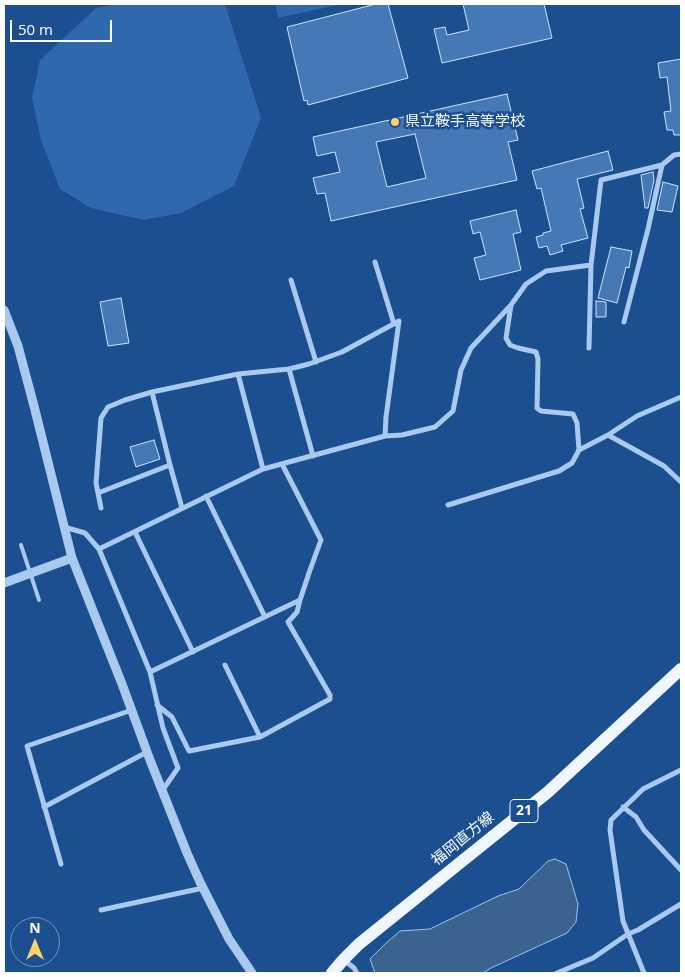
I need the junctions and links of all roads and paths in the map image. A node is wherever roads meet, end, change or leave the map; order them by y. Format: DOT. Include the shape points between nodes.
graph roads {
  1 [pos="681,154"];
  2 [pos="662,165"];
  3 [pos="375,262"];
  4 [pos="591,264"];
  5 [pos="291,280"];
  6 [pos="511,305"];
  7 [pos="4,310"];
  8 [pos="624,322"];
  9 [pos="394,324"];
  10 [pos="589,348"];
  11 [pos="316,362"];
  12 [pos="289,369"];
  13 [pos="238,374"];
  14 [pos="152,392"];
  15 [pos="681,398"];
  16 [pos="608,435"];
  17 [pos="385,436"];
  18 [pos="579,450"];
  19 [pos="313,456"];
  20 [pos="282,464"];
  21 [pos="170,465"];
  22 [pos="263,469"];
  23 [pos="681,482"];
  24 [pos="98,492"];
  25 [pos="206,496"];
  26 [pos="448,505"];
  27 [pos="101,508"];
  28 [pos="182,508"];
  29 [pos="64,527"];
  30 [pos="135,532"];
  31 [pos="21,544"];
  32 [pos="99,549"];
  33 [pos="72,558"];
  34 [pos="30,574"];
  35 [pos="4,583"];
  36 [pos="39,600"];
  37 [pos="300,600"];
  38 [pos="266,617"];
  39 [pos="193,652"];
  40 [pos="225,665"];
  41 [pos="681,670"];
  42 [pos="150,672"];
  43 [pos="157,705"];
  44 [pos="132,710"];
  45 [pos="260,737"];
  46 [pos="147,752"];
  47 [pos="681,770"];
  48 [pos="162,792"];
  49 [pos="44,807"];
  50 [pos="623,807"];
  51 [pos="61,864"];
  52 [pos="681,870"];
  53 [pos="203,888"];
  54 [pos="681,904"];
  55 [pos="102,910"];
  56 [pos="628,934"];
  57 [pos="343,960"];
  58 [pos="252,973"];
  59 [pos="332,973"];
  60 [pos="357,973"];
  61 [pos="557,973"];
  62 [pos="644,973"];
  1 -- 2 [label="street" via="674,155"];
  2 -- 4 [label="street" via="601,180"];
  2 -- 8 [label="street"];
  3 -- 9 [label="street"];
  4 -- 6 [label="street" via="546,271 526,284"];
  4 -- 10 [label="street"];
  5 -- 11 [label="street"];
  6 -- 17 [label="street" via="471,348 461,370 453,411 435,427"];
  6 -- 18 [label="street" via="506,338 510,345 536,352 538,359 537,408 573,414"];
  7 -- 29 [label="street" via="18,346"];
  9 -- 11 [label="street"];
  9 -- 17 [label="street" via="399,321"];
  11 -- 12 [label="street"];
  12 -- 13 [label="street"];
  12 -- 19 [label="street"];
  13 -- 14 [label="street"];
  13 -- 22 [label="street"];
  14 -- 21 [label="street"];
  14 -- 24 [label="street" via="108,407 100,418"];
  15 -- 16 [label="street" via="637,416"];
  16 -- 18 [label="street"];
  16 -- 23 [label="street" via="664,466"];
  17 -- 19 [label="street"];
  18 -- 26 [label="street" via="572,463 560,471"];
  19 -- 20 [label="street"];
  20 -- 22 [label="street"];
  20 -- 37 [label="street" via="321,540"];
  21 -- 24 [label="street"];
  21 -- 28 [label="street"];
  22 -- 25 [label="street"];
  24 -- 27 [label="street"];
  25 -- 28 [label="street"];
  25 -- 38 [label="street"];
  28 -- 30 [label="street"];
  29 -- 32 [label="street" via="85,533"];
  29 -- 33 [label="street"];
  30 -- 32 [label="street"];
  30 -- 39 [label="street"];
  31 -- 34 [label="lane"];
  32 -- 42 [label="street"];
  33 -- 34 [label="street"];
  33 -- 44 [label="street"];
  34 -- 35 [label="street"];
  34 -- 36 [label="lane"];
  37 -- 38 [label="street"];
  37 -- 45 [label="street" via="297,612 288,622 330,700"];
  38 -- 39 [label="street"];
  39 -- 42 [label="street"];
  40 -- 45 [label="street"];
  41 -- 57 [label="main road, 福岡直方線 / 21" via="548,792"];
  42 -- 43 [label="street"];
  43 -- 45 [label="street" via="172,717 189,751"];
  43 -- 48 [label="street" via="162,728 178,768"];
  44 -- 46 [label="street"];
  44 -- 49 [label="street" via="27,746"];
  46 -- 48 [label="street"];
  46 -- 49 [label="street"];
  47 -- 50 [label="street" via="643,789"];
  48 -- 53 [label="street"];
  49 -- 51 [label="street"];
  50 -- 52 [label="street" via="636,817"];
  50 -- 56 [label="street" via="611,820 610,830 623,921"];
  53 -- 55 [label="street"];
  53 -- 58 [label="street" via="229,939"];
  54 -- 56 [label="street"];
  56 -- 61 [label="street" via="592,958"];
  56 -- 62 [label="street"];
  57 -- 59 [label="main road, 福岡直方線 / 21"];
  57 -- 60 [label="street"];
}
